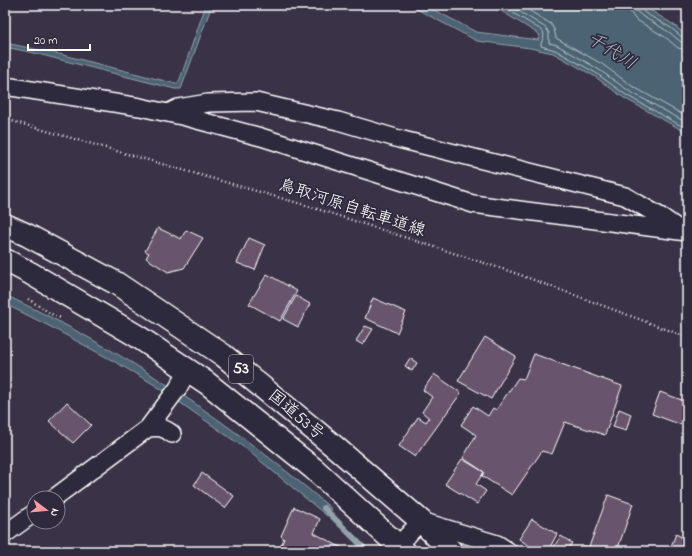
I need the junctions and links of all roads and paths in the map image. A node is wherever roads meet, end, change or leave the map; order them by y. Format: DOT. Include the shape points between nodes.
graph roads {
  1 [pos="5,86"];
  2 [pos="168,113"];
  3 [pos="5,119"];
  4 [pos="5,225"];
  5 [pos="685,232"];
  6 [pos="5,260"];
  7 [pos="24,296"];
  8 [pos="66,320"];
  9 [pos="687,337"];
  10 [pos="188,370"];
  11 [pos="148,428"];
  12 [pos="172,434"];
  13 [pos="65,490"];
  14 [pos="26,519"];
  15 [pos="421,521"];
  16 [pos="5,534"];
  17 [pos="398,549"];
  18 [pos="451,551"];
  19 [pos="508,551"];
  1 -- 2 [label="street"];
  2 -- 5 [label="street" via="261,136 473,204"];
  2 -- 5 [label="street" via="178,108 208,103 256,102 625,196"];
  3 -- 9 [label="path, 鳥取河原自転車道線" via="305,205 515,273"];
  4 -- 15 [label="highway, 国道53号 / 53" via="116,283 224,355"];
  6 -- 10 [label="highway, 国道53号 / 53" via="137,336"];
  7 -- 8 [label="path" via="53,316"];
  10 -- 11 [label="street"];
  10 -- 17 [label="highway, 国道53号 / 53" via="314,469"];
  11 -- 12 [label="street" via="160,427"];
  11 -- 13 [label="street"];
  14 -- 16 [label="street"];
  15 -- 17 [label="street"];
  15 -- 18 [label="highway, 国道53号 / 53"];
  15 -- 19 [label="street" via="497,544"];
}
